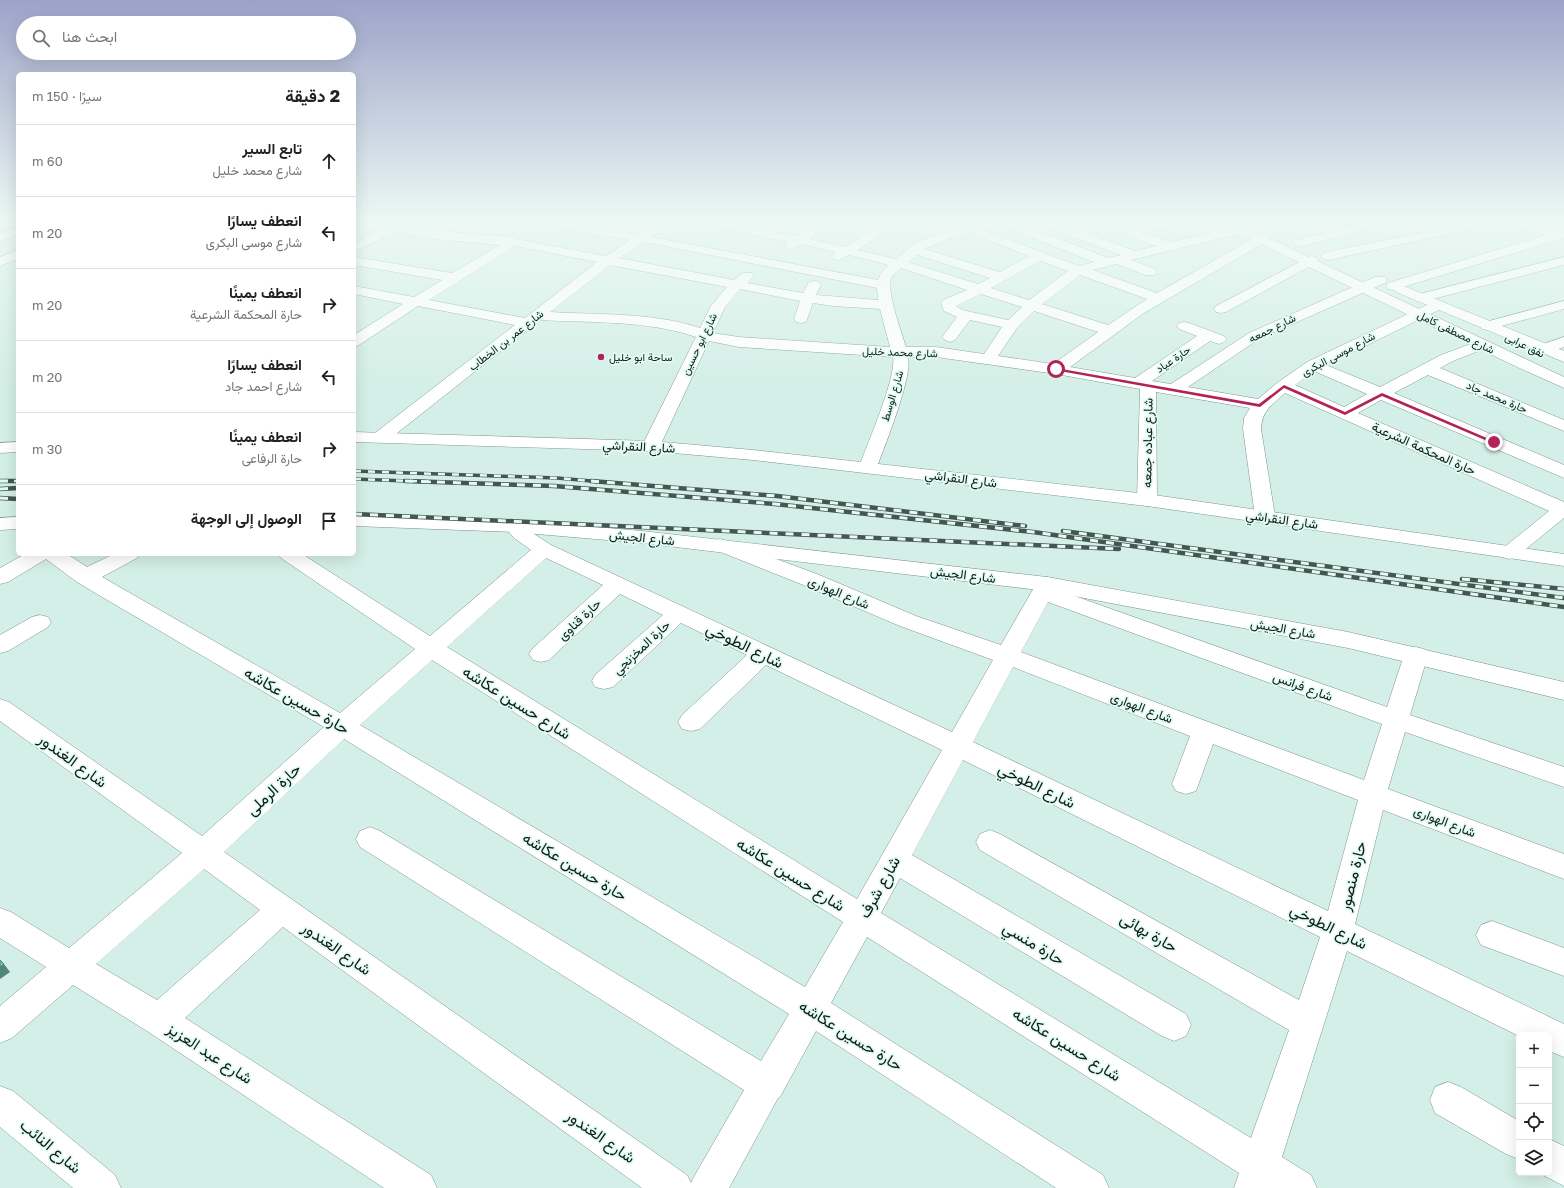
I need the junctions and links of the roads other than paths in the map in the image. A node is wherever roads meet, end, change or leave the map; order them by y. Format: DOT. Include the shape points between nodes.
graph roads {
  1 [pos="435,274"];
  2 [pos="461,274"];
  3 [pos="590,274"];
  4 [pos="686,274"];
  5 [pos="749,274"];
  6 [pos="819,274"];
  7 [pos="828,274"];
  8 [pos="888,274"];
  9 [pos="932,274"];
  10 [pos="994,274"];
  11 [pos="1007,274"];
  12 [pos="1071,274"];
  13 [pos="1091,274"];
  14 [pos="1199,274"];
  15 [pos="1284,274"];
  16 [pos="1340,274"];
  17 [pos="1368,274"];
  18 [pos="1417,274"];
  19 [pos="1521,274"];
  20 [pos="1002,277"];
  21 [pos="455,278"];
  22 [pos="1386,283"];
  23 [pos="737,284"];
  24 [pos="883,285"];
  25 [pos="1364,286"];
  26 [pos="980,289"];
  27 [pos="356,290"];
  28 [pos="807,298"];
  29 [pos="1159,298"];
  30 [pos="414,302"];
  31 [pos="886,305"];
  32 [pos="1438,305"];
  33 [pos="1564,305"];
  34 [pos="1031,306"];
  35 [pos="1420,306"];
  36 [pos="1221,309"];
  37 [pos="966,315"];
  38 [pos="800,319"];
  39 [pos="533,320"];
  40 [pos="1011,325"];
  41 [pos="1184,326"];
  42 [pos="1487,326"];
  43 [pos="1110,330"];
  44 [pos="703,335"];
  45 [pos="1208,335"];
  46 [pos="950,337"];
  47 [pos="356,341"];
  48 [pos="1564,342"];
  49 [pos="1482,345"];
  50 [pos="1236,346"];
  51 [pos="1542,349"];
  52 [pos="900,352"];
  53 [pos="1564,357"];
  54 [pos="988,360"];
  55 [pos="1564,363"];
  56 [pos="1313,365"];
  57 [pos="1056,369"];
  58 [pos="1429,369"];
  59 [pos="1564,369"];
  60 [pos="1564,383"];
  61 [pos="1142,385"];
  62 [pos="1284,386"];
  63 [pos="1173,390"];
  64 [pos="1382,394"];
  65 [pos="1260,406"];
  66 [pos="1345,414"];
  67 [pos="1564,426"];
  68 [pos="356,437"];
  69 [pos="381,437"];
  70 [pos="651,446"];
  71 [pos="16,447"];
  72 [pos="0,448"];
  73 [pos="868,467"];
  74 [pos="1564,472"];
  75 [pos="1146,500"];
  76 [pos="1564,509"];
  77 [pos="1265,516"];
  78 [pos="356,520"];
  79 [pos="514,526"];
  80 [pos="720,546"];
  81 [pos="544,549"];
  82 [pos="1509,553"];
  83 [pos="37,556"];
  84 [pos="56,556"];
  85 [pos="126,556"];
  86 [pos="291,556"];
  87 [pos="1564,560"];
  88 [pos="0,577"];
  89 [pos="85,577"];
  90 [pos="617,584"];
  91 [pos="1045,588"];
  92 [pos="678,614"];
  93 [pos="40,622"];
  94 [pos="0,645"];
  95 [pos="431,648"];
  96 [pos="541,654"];
  97 [pos="763,654"];
  98 [pos="1416,655"];
  99 [pos="1007,656"];
  100 [pos="604,681"];
  101 [pos="1564,691"];
  102 [pos="0,708"];
  103 [pos="1397,720"];
  104 [pos="691,722"];
  105 [pos="342,726"];
  106 [pos="1205,731"];
  107 [pos="958,746"];
  108 [pos="1564,777"];
  109 [pos="1186,784"];
  110 [pos="1372,794"];
  111 [pos="370,839"];
  112 [pos="990,842"];
  113 [pos="203,853"];
  114 [pos="895,860"];
  115 [pos="1564,867"];
  116 [pos="282,909"];
  117 [pos="862,918"];
  118 [pos="0,922"];
  119 [pos="1338,931"];
  120 [pos="1492,934"];
  121 [pos="1564,962"];
  122 [pos="71,966"];
  123 [pos="811,1009"];
  124 [pos="159,1020"];
  125 [pos="1308,1023"];
  126 [pos="1174,1025"];
  127 [pos="0,1026"];
  128 [pos="1564,1041"];
  129 [pos="768,1085"];
  130 [pos="1448,1100"];
  131 [pos="0,1104"];
  132 [pos="1517,1140"];
  133 [pos="1552,1160"];
  134 [pos="1564,1167"];
  135 [pos="1257,1176"];
  136 [pos="102,1188"];
  137 [pos="418,1188"];
  138 [pos="674,1188"];
  139 [pos="708,1188"];
  140 [pos="1090,1188"];
  141 [pos="1298,1188"];
  1 -- 21 [label="street"];
  2 -- 21 [label="street"];
  3 -- 39 [label="street, شارع عمر بن الخطاب"];
  4 -- 23 [label="street"];
  5 -- 23 [label="street, شارع ابو حسين"];
  6 -- 28 [label="street"];
  7 -- 24 [label="street"];
  8 -- 24 [label="street"];
  9 -- 26 [label="street"];
  10 -- 20 [label="street"];
  11 -- 20 [label="street"];
  12 -- 34 [label="street"];
  13 -- 29 [label="street"];
  14 -- 29 [label="street"];
  15 -- 36 [label="street"];
  16 -- 25 [label="street, شارع مصطفى كامل"];
  17 -- 22 [label="street, شارع مصطفى كامل"];
  18 -- 22 [label="street, شارع جمعه"];
  19 -- 35 [label="street"];
  20 -- 26 [label="street"];
  21 -- 30 [label="street"];
  22 -- 25 [label="street, شارع جمعه"];
  22 -- 35 [label="street, شارع مصطفى كامل"];
  23 -- 28 [label="street"];
  23 -- 44 [label="street, شارع ابو حسين" via="718,306"];
  24 -- 31 [label="street, شارع الوسط"];
  25 -- 35 [label="street, شارع مصطفى كامل"];
  25 -- 50 [label="street, شارع جمعه"];
  26 -- 34 [label="street"];
  26 -- 37 [label="street" via="948,304 949,308"];
  27 -- 30 [label="street, شارع محمد خليل"];
  28 -- 31 [label="street"];
  28 -- 38 [label="street"];
  29 -- 43 [label="street"];
  30 -- 39 [label="street, شارع محمد خليل"];
  30 -- 47 [label="street"];
  31 -- 52 [label="street, شارع الوسط"];
  32 -- 35 [label="street, شارع موسى البكرى"];
  32 -- 42 [label="street, شارع مصطفى كامل"];
  33 -- 42 [label="street"];
  34 -- 40 [label="street"];
  34 -- 43 [label="street"];
  35 -- 49 [label="street, شارع مصطفى كامل"];
  35 -- 56 [label="street, شارع موسى البكرى"];
  37 -- 40 [label="street"];
  37 -- 46 [label="street"];
  39 -- 44 [label="street, شارع محمد خليل" via="655,322 678,326"];
  39 -- 69 [label="street, شارع عمر بن الخطاب"];
  40 -- 54 [label="street"];
  41 -- 45 [label="street"];
  42 -- 51 [label="street, شارع مصطفى كامل"];
  42 -- 55 [label="street, نفق عرابى"];
  43 -- 57 [label="street"];
  44 -- 52 [label="street, شارع محمد خليل" via="739,342"];
  44 -- 70 [label="street, شارع ابو حسين"];
  45 -- 50 [label="street"];
  45 -- 61 [label="street, حارة عياد"];
  48 -- 51 [label="street"];
  49 -- 58 [label="street" via="1447,358"];
  49 -- 59 [label="street, نفق عرابى" via="1532,356"];
  49 -- 60 [label="street, شارع مصطفى كامل"];
  50 -- 63 [label="street, شارع جمعه"];
  51 -- 53 [label="street, شارع مصطفى كامل"];
  52 -- 54 [label="street, شارع محمد خليل" via="936,352"];
  52 -- 73 [label="street, شارع الوسط" via="902,363 898,383"];
  54 -- 57 [label="street, شارع محمد خليل"];
  56 -- 62 [label="street, شارع موسى البكرى"];
  56 -- 64 [label="street"];
  57 -- 61 [label="street, شارع محمد خليل"];
  58 -- 64 [label="street"];
  58 -- 67 [label="street, حارة محمد جاد"];
  61 -- 63 [label="street, شارع محمد خليل"];
  61 -- 75 [label="street, شارع عباده جمعه"];
  62 -- 65 [label="street, شارع موسى البكرى"];
  62 -- 66 [label="street, حارة المحكمة الشرعية"];
  63 -- 65 [label="street, شارع محمد خليل"];
  64 -- 66 [label="street"];
  64 -- 74 [label="street"];
  65 -- 77 [label="street, شارع موسى البكرى" via="1252,429"];
  66 -- 76 [label="street, حارة المحكمة الشرعية"];
  68 -- 69 [label="street, شارع النقراشي"];
  69 -- 70 [label="street, شارع النقراشي"];
  70 -- 73 [label="street, شارع النقراشي"];
  71 -- 72 [label="street"];
  73 -- 75 [label="street, شارع النقراشي"];
  75 -- 77 [label="street, شارع النقراشي"];
  76 -- 82 [label="street"];
  77 -- 82 [label="street, شارع النقراشي"];
  78 -- 79 [label="street, شارع الجيش"];
  79 -- 80 [label="street, شارع الجيش" via="642,536"];
  79 -- 81 [label="street, شارع الطوخي" via="521,534"];
  80 -- 91 [label="street, شارع الجيش"];
  80 -- 99 [label="street, شارع الهوارى" via="809,579 908,621"];
  81 -- 90 [label="street, شارع الطوخي"];
  81 -- 95 [label="street, حارة الرملى"];
  82 -- 87 [label="street, شارع النقراشي"];
  83 -- 88 [label="street"];
  84 -- 89 [label="street, حارة حسين عكاشه"];
  85 -- 89 [label="street"];
  86 -- 95 [label="street, شارع حسين عكاشه"];
  89 -- 105 [label="street, حارة حسين عكاشه"];
  90 -- 92 [label="street, شارع الطوخي"];
  90 -- 96 [label="street, حارة قناوى"];
  91 -- 98 [label="street, شارع الجيش" via="1348,640"];
  91 -- 99 [label="street, شارع شرف"];
  91 -- 103 [label="street, شارع فرانس"];
  92 -- 97 [label="street, شارع الطوخي"];
  92 -- 100 [label="street, حارة المخزنجي"];
  93 -- 94 [label="street"];
  95 -- 105 [label="street, حارة الرملى"];
  95 -- 117 [label="street, شارع حسين عكاشه"];
  97 -- 104 [label="street"];
  97 -- 107 [label="street, شارع الطوخي"];
  98 -- 101 [label="street, شارع الجيش"];
  98 -- 103 [label="street, حارة منصور"];
  99 -- 106 [label="street, شارع الهوارى"];
  99 -- 107 [label="street, شارع شرف"];
  102 -- 113 [label="street, شارع الغندور"];
  103 -- 108 [label="street, شارع فرانس"];
  103 -- 110 [label="street, حارة منصور"];
  105 -- 113 [label="street, حارة الرملى"];
  105 -- 123 [label="street, حارة حسين عكاشه"];
  106 -- 109 [label="street"];
  106 -- 110 [label="street, شارع الهوارى"];
  107 -- 114 [label="street, شارع شرف"];
  107 -- 119 [label="street, شارع الطوخي"];
  110 -- 115 [label="street, شارع الهوارى"];
  110 -- 119 [label="street, حارة منصور"];
  111 -- 129 [label="street"];
  112 -- 125 [label="street, حارة بهائى"];
  113 -- 116 [label="street, شارع الغندور"];
  113 -- 122 [label="street, حارة الرملى"];
  114 -- 117 [label="street, شارع شرف"];
  114 -- 126 [label="street, حارة منسي"];
  116 -- 124 [label="street"];
  116 -- 138 [label="street, شارع الغندور"];
  117 -- 123 [label="street, شارع شرف"];
  117 -- 135 [label="street, شارع حسين عكاشه"];
  118 -- 122 [label="street, شارع عبد العزيز"];
  119 -- 125 [label="street, حارة منصور"];
  119 -- 128 [label="street, شارع الطوخي"];
  120 -- 121 [label="street"];
  122 -- 124 [label="street, شارع عبد العزيز"];
  122 -- 127 [label="street, حارة الرملى"];
  123 -- 129 [label="street, شارع شرف"];
  123 -- 140 [label="street, حارة حسين عكاشه"];
  124 -- 137 [label="street, شارع عبد العزيز"];
  125 -- 135 [label="street, حارة منصور"];
  129 -- 139 [label="street, شارع شرف"];
  130 -- 132 [label="street"];
  131 -- 136 [label="street, شارع النائب"];
  133 -- 134 [label="street"];
  135 -- 141 [label="street, شارع حسين عكاشه"];
}
